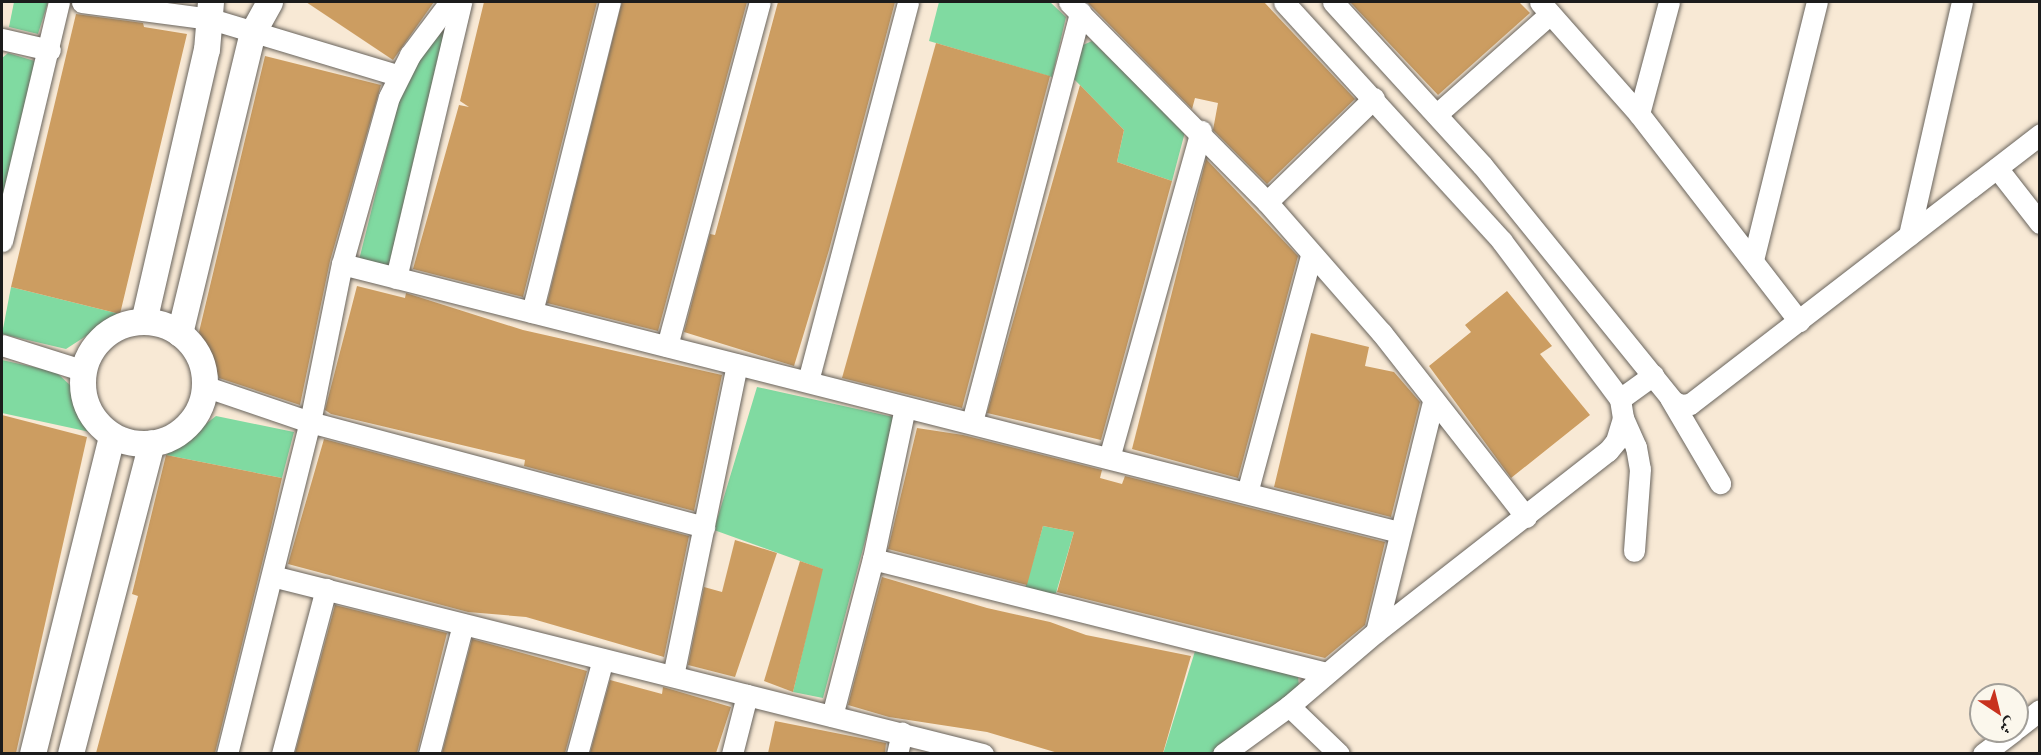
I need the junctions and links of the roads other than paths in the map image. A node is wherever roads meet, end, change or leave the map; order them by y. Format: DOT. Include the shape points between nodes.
graph roads {
  1 [pos="59,2"];
  2 [pos="82,2"];
  3 [pos="270,2"];
  4 [pos="450,2"];
  5 [pos="461,2"];
  6 [pos="610,2"];
  7 [pos="760,2"];
  8 [pos="908,2"];
  9 [pos="1284,2"];
  10 [pos="1669,2"];
  11 [pos="1817,2"];
  12 [pos="1959,2"];
  13 [pos="1335,4"];
  14 [pos="1074,7"];
  15 [pos="1545,8"];
  16 [pos="211,10"];
  17 [pos="253,33"];
  18 [pos="1315,33"];
  19 [pos="2,39"];
  20 [pos="50,50"];
  21 [pos="397,75"];
  22 [pos="1374,98"];
  23 [pos="1437,114"];
  24 [pos="1639,114"];
  25 [pos="1201,131"];
  26 [pos="2040,134"];
  27 [pos="1997,168"];
  28 [pos="1267,202"];
  29 [pos="2040,223"];
  30 [pos="1909,235"];
  31 [pos="2,242"];
  32 [pos="1311,255"];
  33 [pos="1753,260"];
  34 [pos="342,264"];
  35 [pos="396,278"];
  36 [pos="532,312"];
  37 [pos="1798,321"];
  38 [pos="144,322"];
  39 [pos="180,334"];
  40 [pos="2,345"];
  41 [pos="667,346"];
  42 [pos="737,364"];
  43 [pos="85,371"];
  44 [pos="1653,375"];
  45 [pos="808,381"];
  46 [pos="204,386"];
  47 [pos="1670,398"];
  48 [pos="1433,402"];
  49 [pos="905,407"];
  50 [pos="1622,409"];
  51 [pos="310,422"];
  52 [pos="972,422"];
  53 [pos="112,436"];
  54 [pos="152,443"];
  55 [pos="1109,458"];
  56 [pos="1720,483"];
  57 [pos="1247,493"];
  58 [pos="1526,517"];
  59 [pos="704,527"];
  60 [pos="1399,532"];
  61 [pos="1634,550"];
  62 [pos="873,559"];
  63 [pos="272,576"];
  64 [pos="326,589"];
  65 [pos="463,624"];
  66 [pos="1376,632"];
  67 [pos="603,659"];
  68 [pos="1326,673"];
  69 [pos="673,676"];
  70 [pos="747,694"];
  71 [pos="1289,706"];
  72 [pos="832,716"];
  73 [pos="900,743"];
  74 [pos="1997,743"];
  75 [pos="33,753"];
  76 [pos="71,753"];
  77 [pos="227,753"];
  78 [pos="282,753"];
  79 [pos="429,753"];
  80 [pos="577,753"];
  81 [pos="732,753"];
  82 [pos="983,753"];
  83 [pos="1223,753"];
  84 [pos="1339,753"];
  85 [pos="1983,753"];
  1 -- 20 [label="street"];
  2 -- 16 [label="street"];
  3 -- 17 [label="street"];
  4 -- 21 [label="street"];
  5 -- 35 [label="street"];
  6 -- 36 [label="street"];
  7 -- 41 [label="street"];
  8 -- 45 [label="street"];
  9 -- 18 [label="street"];
  10 -- 24 [label="street"];
  11 -- 33 [label="street"];
  12 -- 30 [label="street"];
  13 -- 18 [label="street"];
  13 -- 23 [label="street"];
  14 -- 25 [label="street"];
  14 -- 52 [label="street"];
  15 -- 23 [label="street"];
  15 -- 24 [label="street"];
  16 -- 17 [label="street"];
  16 -- 38 [label="street"];
  17 -- 21 [label="street"];
  17 -- 39 [label="street"];
  18 -- 22 [label="street"];
  19 -- 20 [label="street"];
  20 -- 31 [label="street"];
  21 -- 34 [label="street"];
  22 -- 28 [label="street"];
  22 -- 50 [label="street" via="1502,241"];
  23 -- 44 [label="street" via="1533,225"];
  24 -- 33 [label="street"];
  25 -- 28 [label="street"];
  25 -- 55 [label="street"];
  26 -- 27 [label="street"];
  27 -- 29 [label="street"];
  27 -- 30 [label="street"];
  28 -- 32 [label="street"];
  30 -- 37 [label="street"];
  32 -- 48 [label="street" via="1381,332"];
  32 -- 57 [label="street"];
  33 -- 37 [label="street"];
  34 -- 35 [label="street"];
  34 -- 51 [label="street"];
  35 -- 36 [label="street"];
  36 -- 41 [label="street"];
  37 -- 47 [label="street" via="1690,404 1681,405"];
  38 -- 39 [label="street"];
  38 -- 43 [label="street" via="111,332 97,343"];
  39 -- 46 [label="street" via="195,350"];
  40 -- 43 [label="street"];
  41 -- 42 [label="street"];
  42 -- 45 [label="street"];
  42 -- 59 [label="street"];
  43 -- 53 [label="street" via="83,393 88,410"];
  44 -- 47 [label="street"];
  44 -- 50 [label="street"];
  45 -- 49 [label="street"];
  46 -- 51 [label="street"];
  46 -- 54 [label="street" via="200,407 188,424 172,437"];
  47 -- 56 [label="street"];
  48 -- 58 [label="street"];
  48 -- 60 [label="street"];
  49 -- 52 [label="street"];
  49 -- 62 [label="street"];
  50 -- 58 [label="street" via="1616,441 1608,451"];
  50 -- 61 [label="street" via="1640,469"];
  51 -- 59 [label="street"];
  51 -- 63 [label="street"];
  52 -- 55 [label="street"];
  53 -- 54 [label="street" via="131,443"];
  53 -- 75 [label="street"];
  54 -- 76 [label="street"];
  55 -- 57 [label="street"];
  57 -- 60 [label="street"];
  58 -- 66 [label="street"];
  59 -- 69 [label="street"];
  60 -- 66 [label="street"];
  62 -- 68 [label="street"];
  62 -- 72 [label="street"];
  63 -- 64 [label="street"];
  63 -- 77 [label="street"];
  64 -- 65 [label="street"];
  64 -- 78 [label="street"];
  65 -- 67 [label="street"];
  65 -- 79 [label="street"];
  66 -- 68 [label="street"];
  67 -- 69 [label="street"];
  67 -- 80 [label="street"];
  68 -- 71 [label="street"];
  69 -- 70 [label="street"];
  70 -- 72 [label="street"];
  70 -- 81 [label="street"];
  71 -- 83 [label="street"];
  71 -- 84 [label="street"];
  72 -- 73 [label="street"];
  73 -- 82 [label="street"];
  74 -- 85 [label="street"];
}
